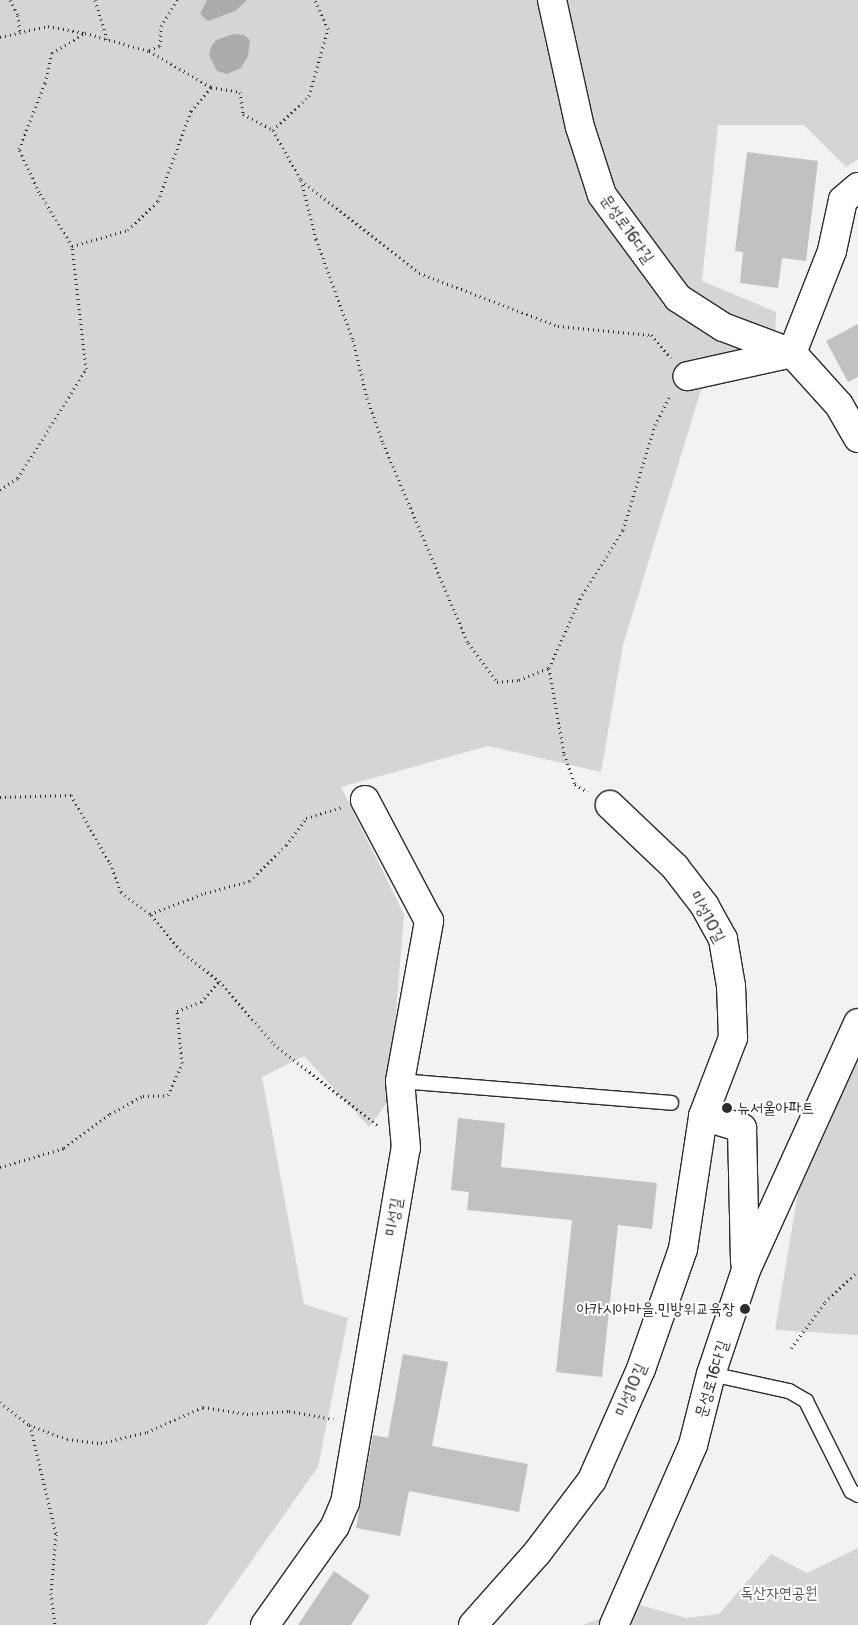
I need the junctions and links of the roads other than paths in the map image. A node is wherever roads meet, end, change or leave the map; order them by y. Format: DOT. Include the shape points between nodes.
graph roads {
  1 [pos="552,0"];
  2 [pos="858,188"];
  3 [pos="792,353"];
  4 [pos="688,376"];
  5 [pos="858,438"];
  6 [pos="365,800"];
  7 [pos="610,805"];
  8 [pos="858,1023"];
  9 [pos="400,1081"];
  10 [pos="671,1103"];
  11 [pos="703,1116"];
  12 [pos="746,1270"];
  13 [pos="711,1374"];
  14 [pos="858,1495"];
  15 [pos="265,1625"];
  16 [pos="473,1625"];
  17 [pos="614,1625"];
  1 -- 3 [label="street, 문성로16다길" via="580,127 602,195 678,298 723,327"];
  2 -- 3 [label="street" via="843,200 832,251"];
  3 -- 4 [label="street"];
  3 -- 5 [label="street, 문성로16다길" via="839,405"];
  6 -- 9 [label="street, 미성길" via="429,921"];
  7 -- 11 [label="street, 미성10길" via="676,867 705,906 723,939 731,986 732,1038"];
  8 -- 12 [label="street, 문성로16다길"];
  9 -- 10 [label="lane"];
  9 -- 15 [label="street, 미성길" via="406,1148 345,1503 335,1526"];
  11 -- 12 [label="street" via="742,1128"];
  11 -- 16 [label="street, 미성10길" via="683,1248 641,1369 592,1480 537,1553"];
  12 -- 13 [label="street, 문성로16다길"];
  13 -- 14 [label="lane" via="789,1391 806,1401 851,1490"];
  13 -- 17 [label="street, 문성로16다길" via="693,1446"];
}
